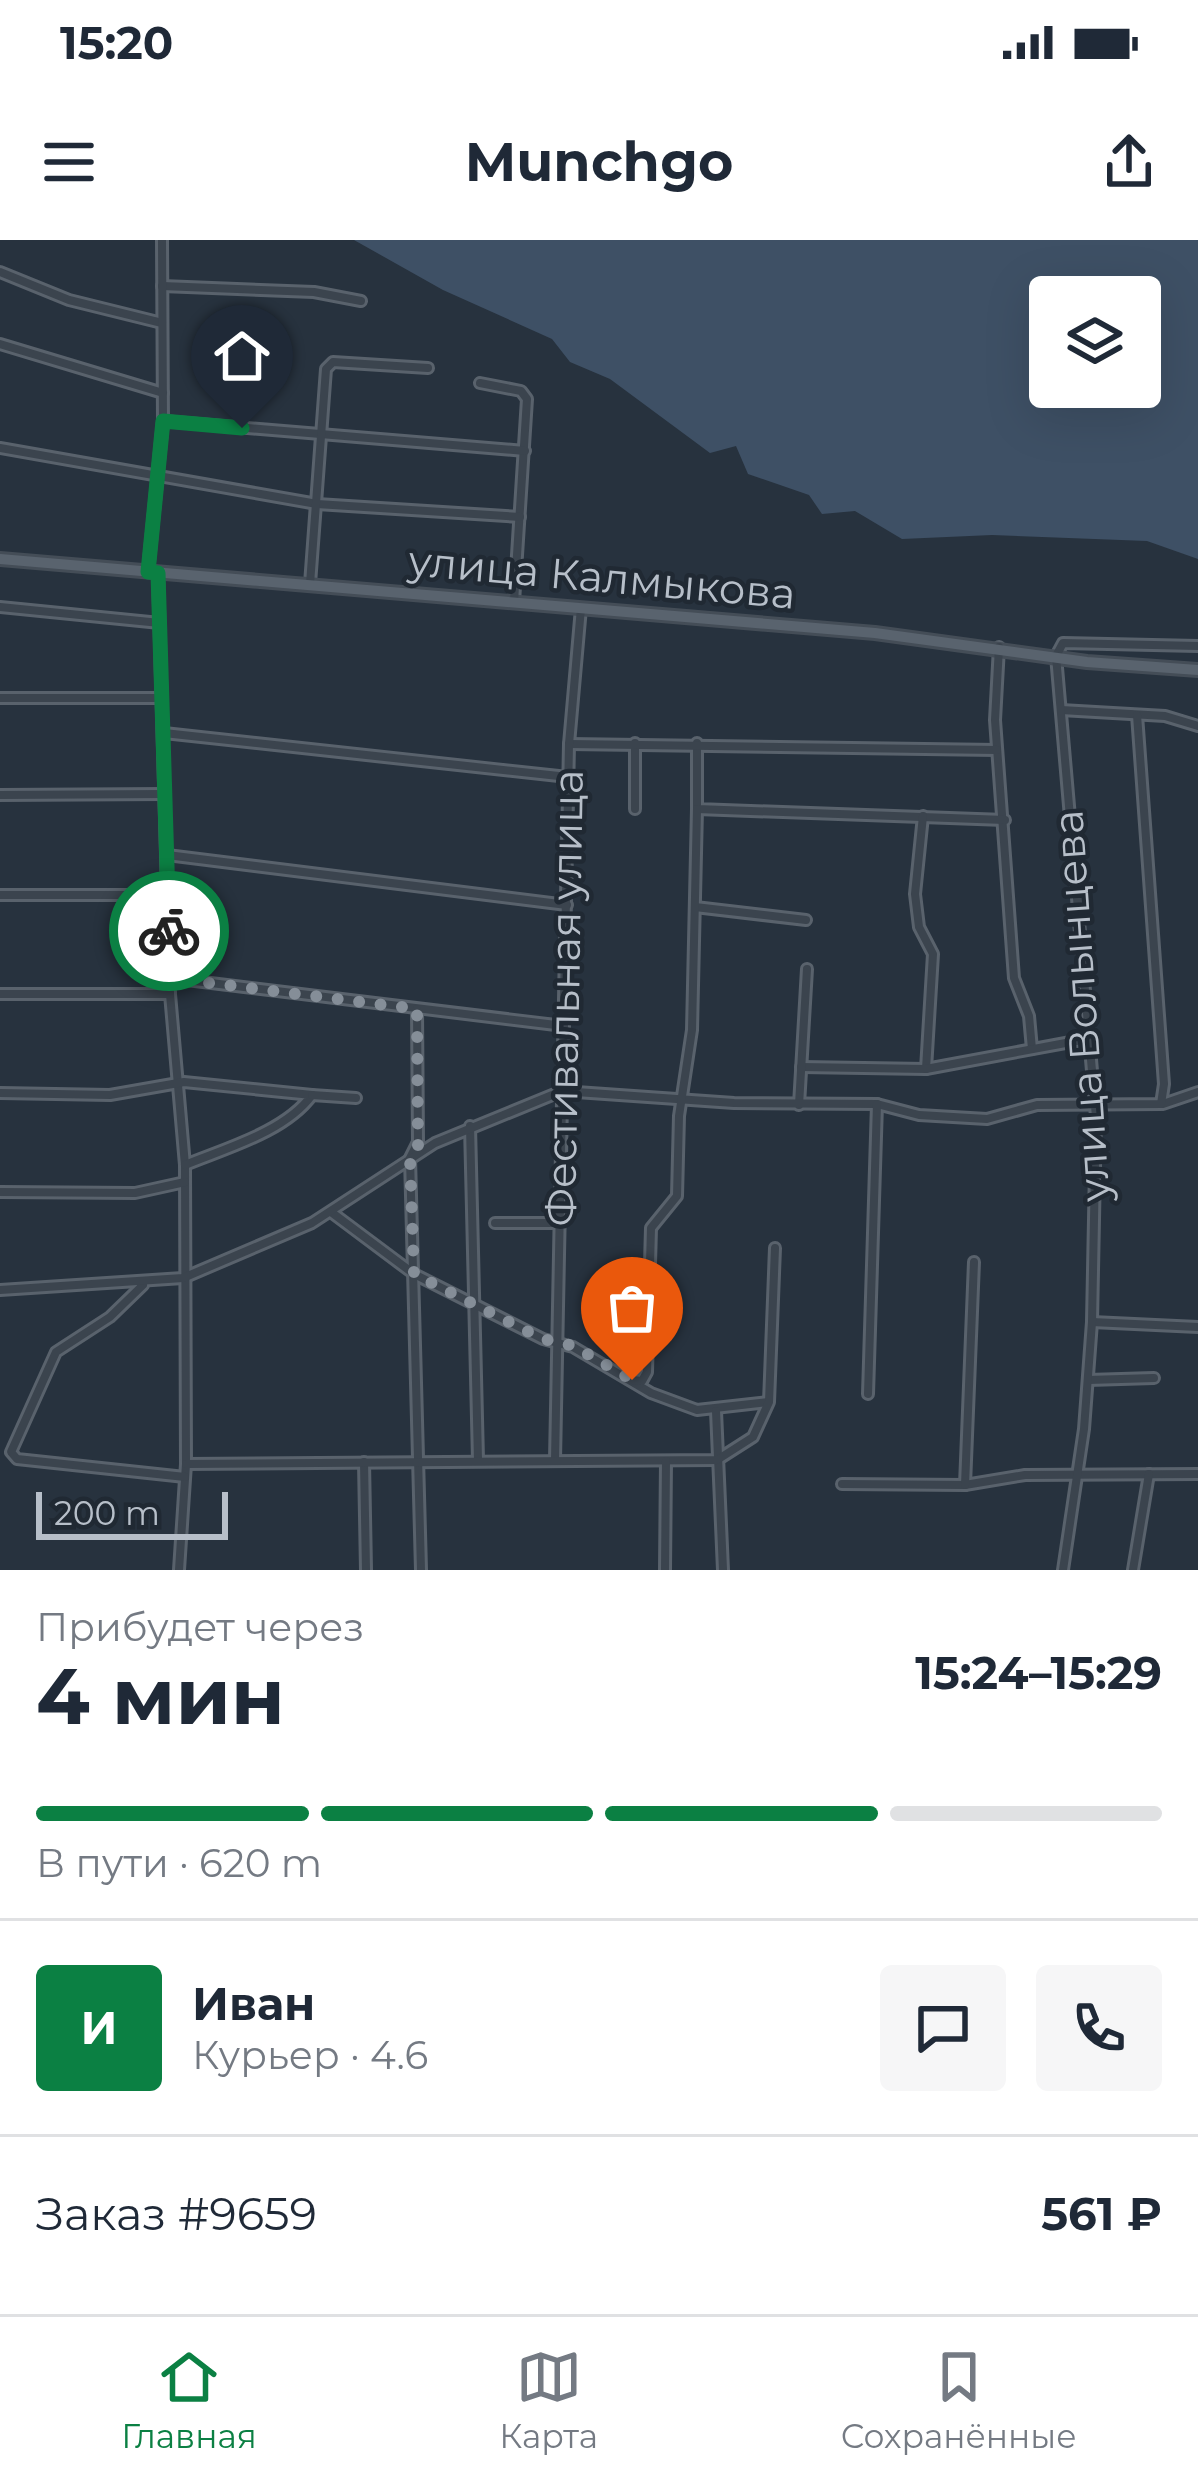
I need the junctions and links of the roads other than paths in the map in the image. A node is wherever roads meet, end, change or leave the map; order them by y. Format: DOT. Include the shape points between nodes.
graph roads {
  1 [pos="162,241"];
  2 [pos="0,272"];
  3 [pos="162,286"];
  4 [pos="361,301"];
  5 [pos="162,323"];
  6 [pos="0,344"];
  7 [pos="428,368"];
  8 [pos="480,383"];
  9 [pos="163,393"];
  10 [pos="163,421"];
  11 [pos="322,435"];
  12 [pos="0,448"];
  13 [pos="525,451"];
  14 [pos="153,479"];
  15 [pos="317,504"];
  16 [pos="520,517"];
  17 [pos="0,559"];
  18 [pos="153,573"];
  19 [pos="310,584"];
  20 [pos="514,602"];
  21 [pos="0,608"];
  22 [pos="580,608"];
  23 [pos="160,623"];
  24 [pos="999,646"];
  25 [pos="1198,646"];
  26 [pos="1056,656"];
  27 [pos="1198,670"];
  28 [pos="0,698"];
  29 [pos="162,698"];
  30 [pos="1061,710"];
  31 [pos="1137,716"];
  32 [pos="1198,726"];
  33 [pos="164,733"];
  34 [pos="635,743"];
  35 [pos="697,743"];
  36 [pos="568,744"];
  37 [pos="997,751"];
  38 [pos="568,777"];
  39 [pos="165,794"];
  40 [pos="0,795"];
  41 [pos="635,808"];
  42 [pos="697,809"];
  43 [pos="923,816"];
  44 [pos="1005,820"];
  45 [pos="167,856"];
  46 [pos="168,895"];
  47 [pos="0,896"];
  48 [pos="567,904"];
  49 [pos="695,907"];
  50 [pos="806,920"];
  51 [pos="807,970"];
  52 [pos="170,978"];
  53 [pos="0,994"];
  54 [pos="170,994"];
  55 [pos="417,1009"];
  56 [pos="564,1026"];
  57 [pos="1087,1039"];
  58 [pos="1032,1049"];
  59 [pos="801,1067"];
  60 [pos="926,1069"];
  61 [pos="176,1084"];
  62 [pos="562,1091"];
  63 [pos="1198,1092"];
  64 [pos="0,1094"];
  65 [pos="313,1095"];
  66 [pos="356,1098"];
  67 [pos="684,1100"];
  68 [pos="877,1104"];
  69 [pos="1161,1104"];
  70 [pos="799,1105"];
  71 [pos="1095,1105"];
  72 [pos="470,1126"];
  73 [pos="410,1158"];
  74 [pos="184,1165"];
  75 [pos="185,1182"];
  76 [pos="0,1192"];
  77 [pos="331,1212"];
  78 [pos="495,1222"];
  79 [pos="560,1223"];
  80 [pos="775,1248"];
  81 [pos="974,1262"];
  82 [pos="414,1274"];
  83 [pos="183,1278"];
  84 [pos="143,1285"];
  85 [pos="0,1290"];
  86 [pos="475,1302"];
  87 [pos="1092,1322"];
  88 [pos="1198,1327"];
  89 [pos="556,1340"];
  90 [pos="1154,1378"];
  91 [pos="632,1380"];
  92 [pos="1088,1380"];
  93 [pos="868,1394"];
  94 [pos="769,1402"];
  95 [pos="716,1411"];
  96 [pos="478,1460"];
  97 [pos="555,1460"];
  98 [pos="665,1460"];
  99 [pos="717,1460"];
  100 [pos="419,1461"];
  101 [pos="364,1462"];
  102 [pos="185,1464"];
  103 [pos="1075,1474"];
  104 [pos="1150,1474"];
  105 [pos="1198,1474"];
  106 [pos="185,1477"];
  107 [pos="842,1484"];
  108 [pos="965,1485"];
  109 [pos="179,1570"];
  110 [pos="365,1570"];
  111 [pos="421,1570"];
  112 [pos="665,1570"];
  113 [pos="723,1570"];
  114 [pos="1063,1570"];
  115 [pos="1133,1570"];
  1 -- 3 [label="street"];
  2 -- 5 [label="street" via="68,300"];
  3 -- 4 [label="street"];
  3 -- 5 [label="street"];
  5 -- 9 [label="street"];
  6 -- 9 [label="street"];
  7 -- 11 [label="street" via="328,364"];
  8 -- 13 [label="street" via="525,394"];
  9 -- 10 [label="street"];
  10 -- 11 [label="street"];
  10 -- 14 [label="street"];
  11 -- 13 [label="street"];
  11 -- 15 [label="street"];
  12 -- 14 [label="street"];
  13 -- 16 [label="street"];
  14 -- 15 [label="street"];
  14 -- 18 [label="street"];
  15 -- 16 [label="street"];
  15 -- 19 [label="street"];
  16 -- 20 [label="street"];
  17 -- 18 [label="main road, улица Калмыкова"];
  18 -- 19 [label="main road, улица Калмыкова"];
  18 -- 23 [label="street"];
  19 -- 20 [label="main road, улица Калмыкова"];
  20 -- 22 [label="main road, улица Калмыкова"];
  21 -- 23 [label="street"];
  22 -- 24 [label="main road, улица Калмыкова"];
  22 -- 36 [label="street, Фестивальная улица"];
  23 -- 29 [label="street"];
  24 -- 26 [label="main road, улица Калмыкова"];
  24 -- 37 [label="street"];
  25 -- 26 [label="street" via="1063,643"];
  26 -- 27 [label="main road, улица Калмыкова"];
  26 -- 30 [label="street, улица Волынцева"];
  28 -- 29 [label="street"];
  29 -- 33 [label="street"];
  30 -- 31 [label="street"];
  30 -- 57 [label="street, улица Волынцева"];
  31 -- 32 [label="street"];
  31 -- 69 [label="street"];
  33 -- 38 [label="street"];
  33 -- 39 [label="street"];
  34 -- 35 [label="street"];
  34 -- 36 [label="street"];
  34 -- 41 [label="street"];
  35 -- 37 [label="street"];
  35 -- 42 [label="street"];
  36 -- 38 [label="street, Фестивальная улица"];
  37 -- 44 [label="street"];
  38 -- 48 [label="street, Фестивальная улица"];
  39 -- 40 [label="street"];
  39 -- 45 [label="street"];
  42 -- 43 [label="street"];
  42 -- 49 [label="street"];
  43 -- 44 [label="street"];
  43 -- 60 [label="street" via="915,894 932,954"];
  44 -- 58 [label="street" via="1014,978"];
  45 -- 46 [label="street"];
  45 -- 48 [label="street"];
  46 -- 47 [label="street"];
  46 -- 52 [label="street"];
  48 -- 56 [label="street, Фестивальная улица"];
  49 -- 50 [label="street"];
  49 -- 67 [label="street"];
  51 -- 59 [label="street"];
  52 -- 54 [label="street"];
  52 -- 55 [label="street"];
  53 -- 54 [label="street"];
  54 -- 61 [label="street"];
  55 -- 56 [label="street"];
  55 -- 73 [label="street" via="418,1147"];
  56 -- 62 [label="street, Фестивальная улица"];
  57 -- 58 [label="street"];
  57 -- 71 [label="street, улица Волынцева"];
  58 -- 60 [label="street"];
  59 -- 60 [label="street"];
  59 -- 70 [label="street"];
  61 -- 64 [label="street" via="110,1094"];
  61 -- 65 [label="street"];
  61 -- 74 [label="street"];
  62 -- 67 [label="street"];
  62 -- 72 [label="street"];
  62 -- 79 [label="street, Фестивальная улица"];
  63 -- 69 [label="street"];
  65 -- 66 [label="street"];
  65 -- 74 [label="street" via="250,1138"];
  67 -- 70 [label="street"];
  67 -- 91 [label="street" via="676,1201 651,1228 646,1376"];
  68 -- 70 [label="street"];
  68 -- 71 [label="street" via="987,1119 1037,1105"];
  68 -- 93 [label="street"];
  69 -- 71 [label="street"];
  71 -- 87 [label="street, улица Волынцева"];
  72 -- 73 [label="street"];
  72 -- 86 [label="street"];
  73 -- 77 [label="street"];
  73 -- 82 [label="street"];
  74 -- 75 [label="street"];
  75 -- 76 [label="street" via="135,1193"];
  75 -- 83 [label="street"];
  77 -- 82 [label="street"];
  77 -- 83 [label="street"];
  78 -- 79 [label="street"];
  79 -- 89 [label="street, Фестивальная улица"];
  80 -- 94 [label="street"];
  81 -- 108 [label="street"];
  82 -- 86 [label="street"];
  82 -- 100 [label="street"];
  83 -- 84 [label="street"];
  83 -- 102 [label="street"];
  84 -- 85 [label="street"];
  84 -- 106 [label="street" via="56,1352 12,1455"];
  86 -- 89 [label="street"];
  86 -- 96 [label="street"];
  87 -- 88 [label="street"];
  87 -- 92 [label="street, улица Волынцева"];
  89 -- 91 [label="street"];
  89 -- 97 [label="street, Фестивальная улица"];
  90 -- 92 [label="street"];
  91 -- 95 [label="street"];
  92 -- 103 [label="street, улица Волынцева"];
  94 -- 95 [label="street"];
  94 -- 99 [label="street" via="753,1437"];
  95 -- 99 [label="street"];
  96 -- 97 [label="street"];
  96 -- 100 [label="street"];
  97 -- 98 [label="street"];
  98 -- 99 [label="street"];
  98 -- 112 [label="street"];
  99 -- 113 [label="street"];
  100 -- 101 [label="street"];
  100 -- 111 [label="street"];
  101 -- 102 [label="street"];
  101 -- 110 [label="street"];
  102 -- 106 [label="street"];
  103 -- 104 [label="street"];
  103 -- 108 [label="street"];
  103 -- 114 [label="street, улица Волынцева"];
  104 -- 105 [label="street"];
  104 -- 115 [label="street"];
  106 -- 109 [label="street"];
  107 -- 108 [label="street"];
}
